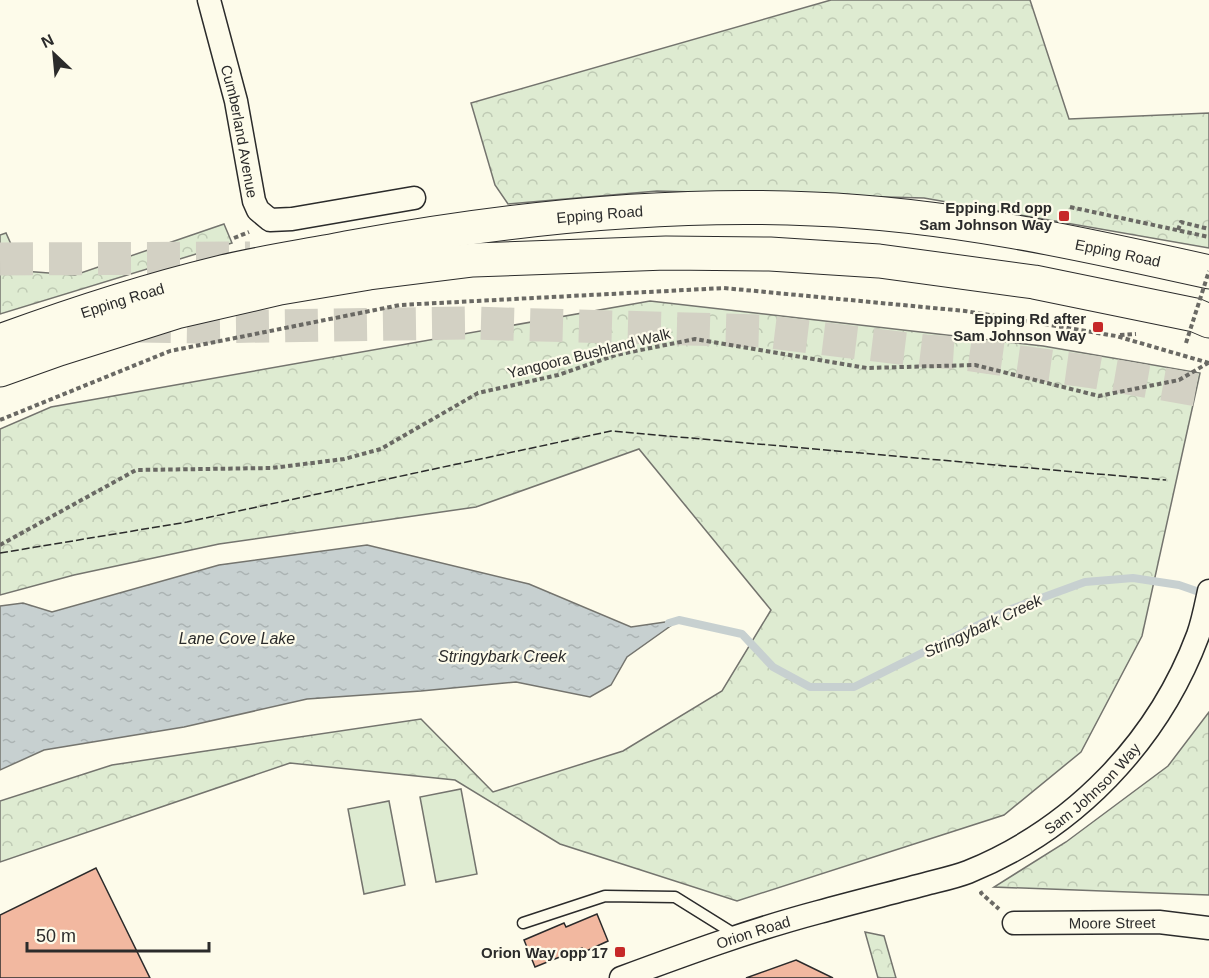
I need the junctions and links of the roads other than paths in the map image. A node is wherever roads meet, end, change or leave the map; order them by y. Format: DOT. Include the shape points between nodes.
graph roads {
  1 [pos="209,0"];
  2 [pos="414,198"];
  3 [pos="1209,272"];
  4 [pos="1209,321"];
  5 [pos="0,341"];
  6 [pos="0,370"];
  7 [pos="1209,591"];
  8 [pos="889,894"];
  9 [pos="523,922"];
  10 [pos="1014,923"];
  11 [pos="1209,928"];
  12 [pos="738,936"];
  13 [pos="621,978"];
  1 -- 2 [label="street, Cumberland Avenue" via="236,101 258,210 270,220 292,219"];
  3 -- 5 [label="main road, Epping Road" via="938,219 812,209 627,212 476,226 220,272 123,299"];
  4 -- 6 [label="main road, Epping Road" via="1034,282 879,261 770,254 562,256 473,260 280,288 176,312"];
  7 -- 8 [label="street, Sam Johnson Way" via="1199,633 1183,672 1140,743 1114,772 1078,805 1006,854 966,873"];
  8 -- 12 [label="street, Orion Road"];
  9 -- 12 [label="lane" via="606,896 675,897"];
  10 -- 11 [label="street, Moore Street" via="1159,922"];
  12 -- 13 [label="street, Orion Road"];
}
